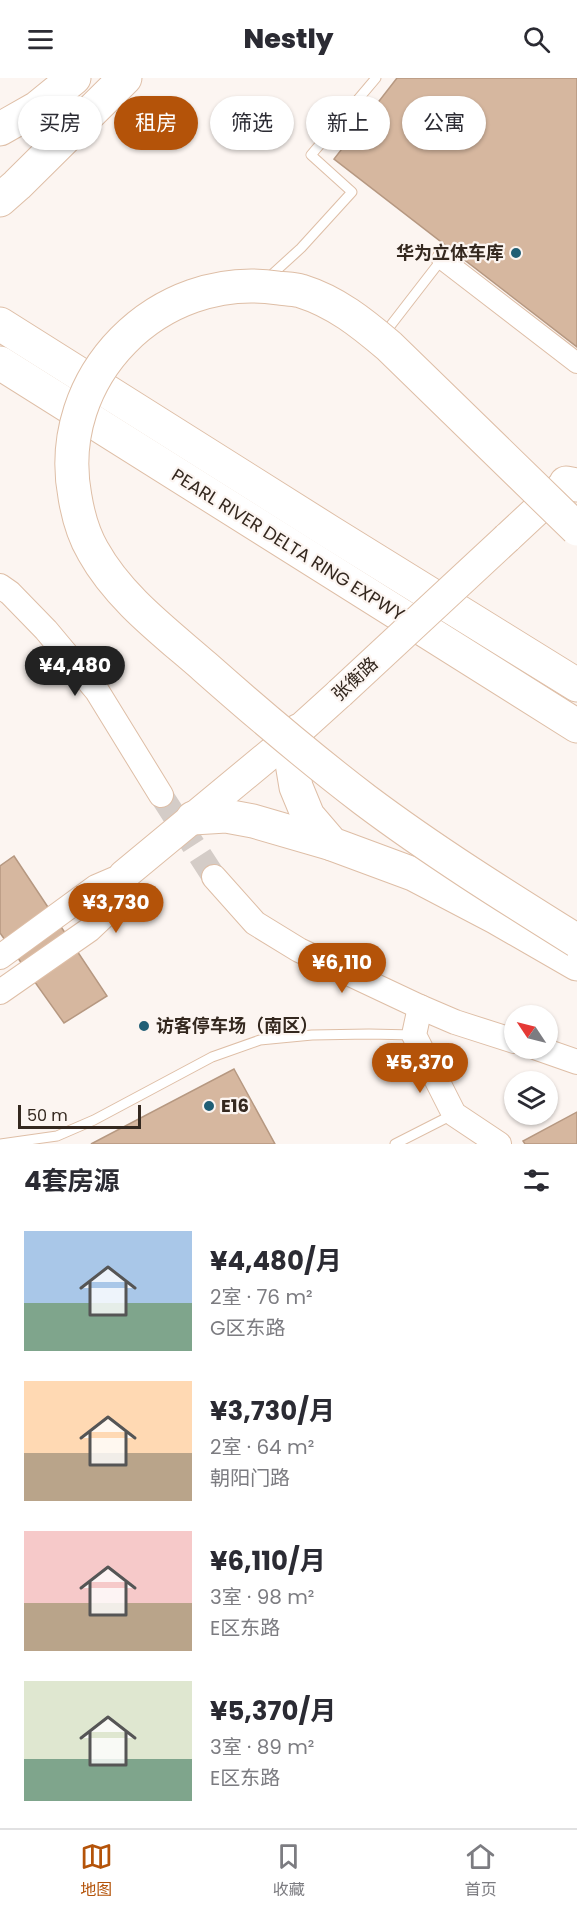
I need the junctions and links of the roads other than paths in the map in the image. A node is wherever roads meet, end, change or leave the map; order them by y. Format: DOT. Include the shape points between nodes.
graph roads {
  1 [pos="74,78"];
  2 [pos="125,78"];
  3 [pos="376,78"];
  4 [pos="0,129"];
  5 [pos="0,200"];
  6 [pos="442,259"];
  7 [pos="260,285"];
  8 [pos="0,324"];
  9 [pos="381,339"];
  10 [pos="0,363"];
  11 [pos="577,363"];
  12 [pos="573,480"];
  13 [pos="577,529"];
  14 [pos="5,593"];
  15 [pos="577,685"];
  16 [pos="577,726"];
  17 [pos="298,731"];
  18 [pos="161,795"];
  19 [pos="193,818"];
  20 [pos="332,844"];
  21 [pos="124,875"];
  22 [pos="214,877"];
  23 [pos="577,941"];
  24 [pos="0,957"];
  25 [pos="577,964"];
  26 [pos="0,992"];
  27 [pos="420,1007"];
  28 [pos="414,1035"];
  29 [pos="504,1038"];
  30 [pos="558,1055"];
  31 [pos="577,1062"];
  32 [pos="454,1113"];
  33 [pos="0,1144"];
  34 [pos="395,1144"];
  35 [pos="499,1144"];
  1 -- 4 [label="highway" via="37,108"];
  2 -- 5 [label="highway"];
  3 -- 7 [label="lane" via="311,155 352,192 301,248"];
  6 -- 9 [label="lane"];
  6 -- 11 [label="street"];
  7 -- 9 [label="highway, bridge" via="299,291 331,303"];
  7 -- 23 [label="highway, bridge" via="227,286 194,294 163,308 134,329 107,358 85,397 74,432 71,479 79,520 92,550 115,584 146,615 330,772 477,878"];
  8 -- 15 [label="highway, PEARL RIVER DELTA RING EXPWY"];
  9 -- 13 [label="highway, bridge"];
  10 -- 16 [label="highway, PEARL RIVER DELTA RING EXPWY"];
  12 -- 17 [label="main road, 张衡路, bridge"];
  14 -- 18 [label="street" via="46,630 97,691"];
  17 -- 19 [label="main road, 张衡路"];
  17 -- 20 [label="highway" via="292,763 296,787 308,816"];
  19 -- 20 [label="highway" via="226,816 253,821"];
  19 -- 21 [label="main road, 张衡路"];
  20 -- 25 [label="highway" via="413,874"];
  21 -- 24 [label="street" via="96,887"];
  21 -- 26 [label="street" via="107,913 89,930"];
  22 -- 27 [label="street" via="255,923 299,950"];
  27 -- 28 [label="street"];
  27 -- 29 [label="street"];
  28 -- 32 [label="street"];
  28 -- 33 [label="lane" via="312,1035 260,1040 212,1057 57,1136"];
  30 -- 31 [label="street"];
  32 -- 34 [label="lane"];
  32 -- 35 [label="street"];
}
